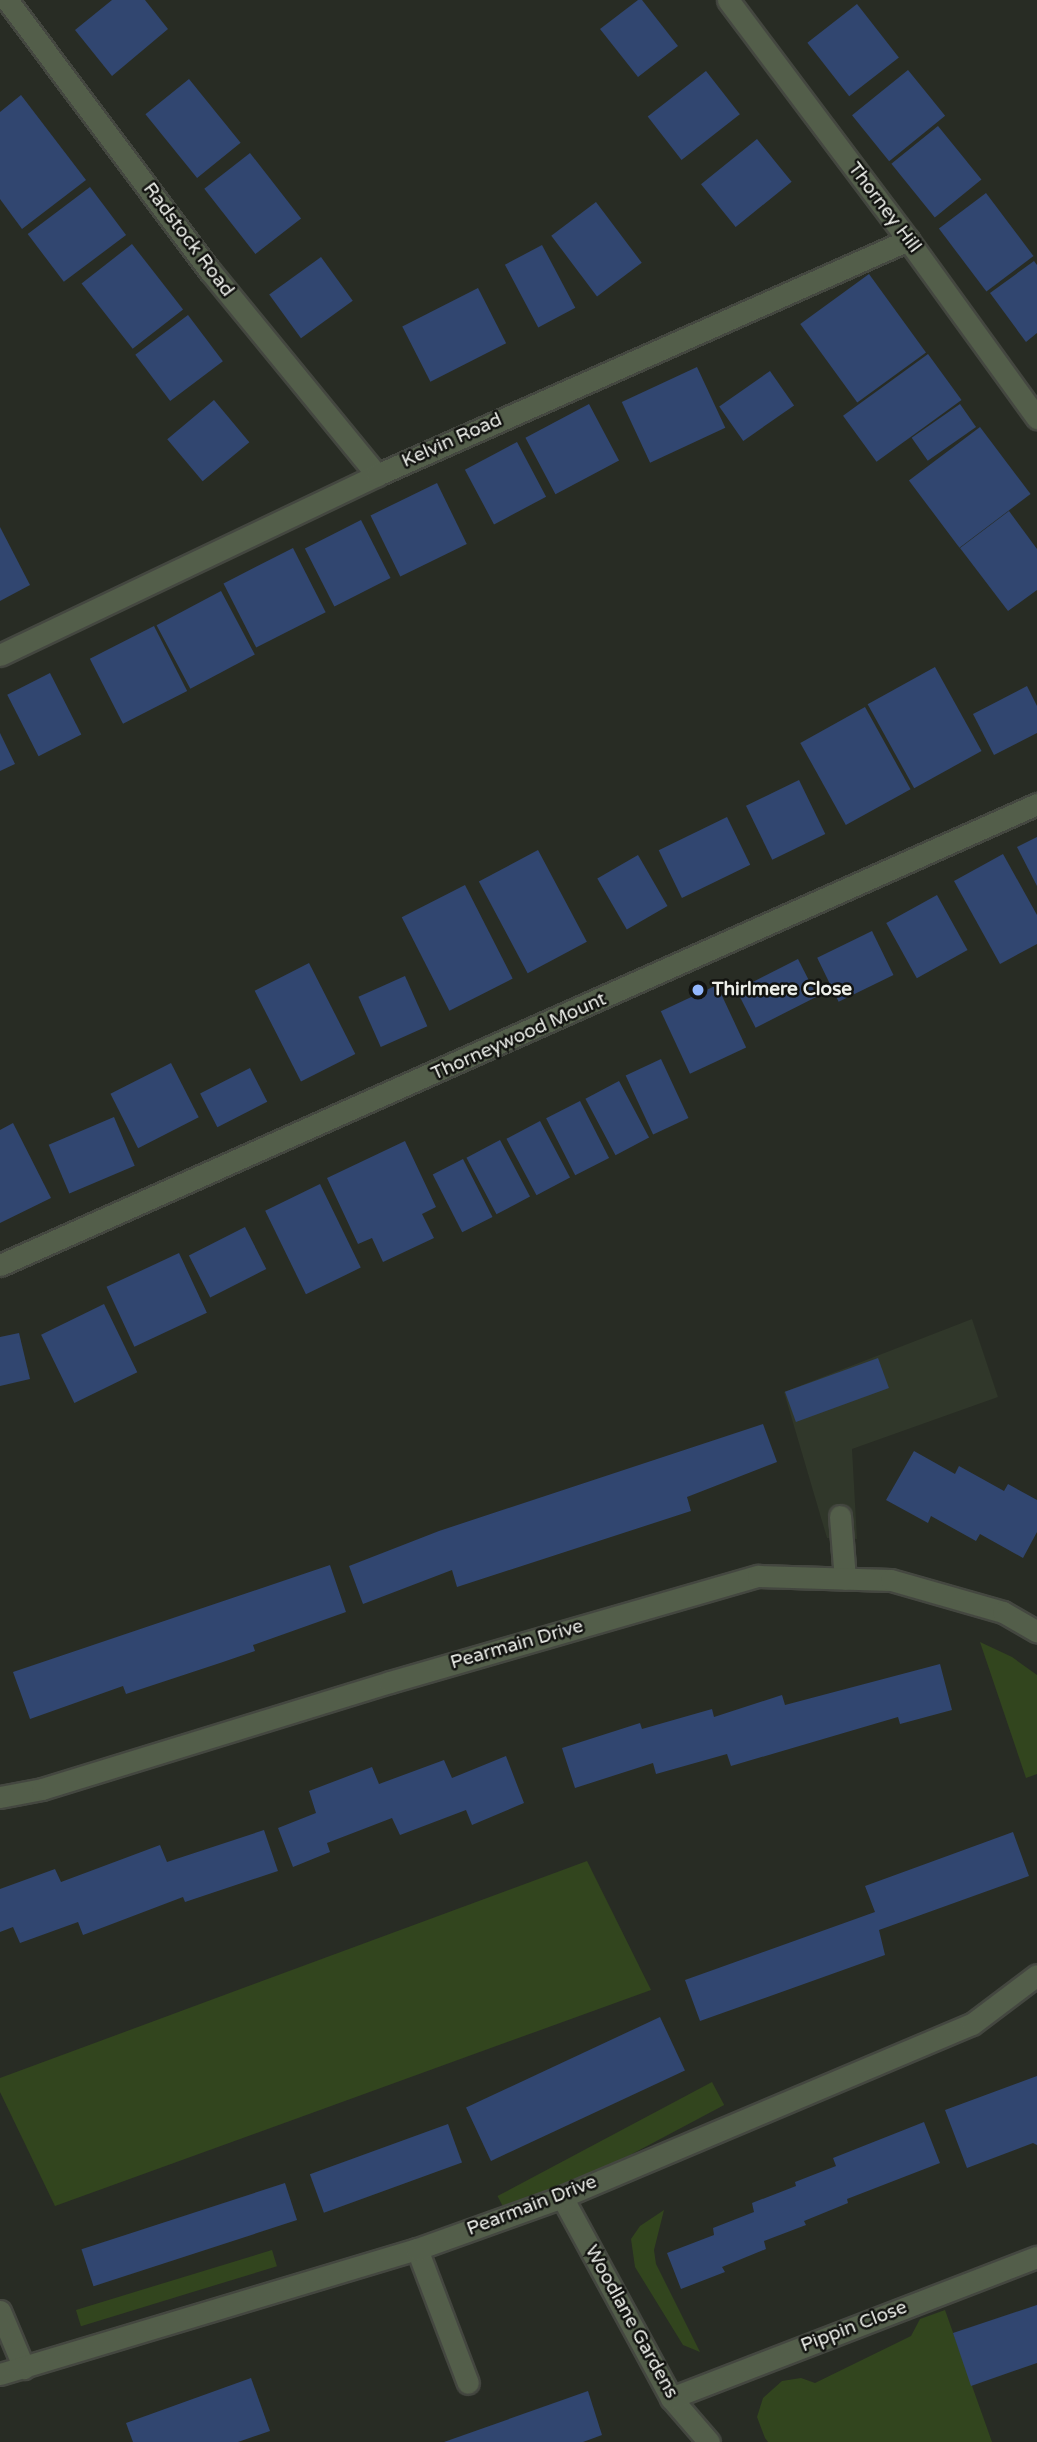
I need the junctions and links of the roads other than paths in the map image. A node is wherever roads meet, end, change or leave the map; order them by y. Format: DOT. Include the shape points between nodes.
graph roads {
  1 [pos="7,0"];
  2 [pos="728,0"];
  3 [pos="908,240"];
  4 [pos="1037,418"];
  5 [pos="377,475"];
  6 [pos="0,655"];
  7 [pos="1037,804"];
  8 [pos="0,1265"];
  9 [pos="840,1516"];
  10 [pos="845,1579"];
  11 [pos="1037,1632"];
  12 [pos="0,1797"];
  13 [pos="1037,1975"];
  14 [pos="562,2197"];
  15 [pos="417,2249"];
  16 [pos="1037,2257"];
  17 [pos="0,2311"];
  18 [pos="24,2368"];
  19 [pos="0,2374"];
  20 [pos="468,2383"];
  21 [pos="671,2398"];
  22 [pos="709,2442"];
  1 -- 5 [label="street, Radstock Road" via="210,271"];
  2 -- 3 [label="street, Thorney Hill"];
  3 -- 4 [label="street, Thorney Hill"];
  3 -- 5 [label="street, Kelvin Road"];
  5 -- 6 [label="street, Kelvin Road"];
  7 -- 8 [label="street, Thorneywood Mount"];
  9 -- 10 [label="street"];
  10 -- 11 [label="street, Pearmain Drive" via="891,1580 1003,1612"];
  10 -- 12 [label="street, Pearmain Drive" via="758,1576 42,1789"];
  13 -- 14 [label="street, Pearmain Drive" via="972,2024"];
  14 -- 15 [label="street, Pearmain Drive"];
  14 -- 21 [label="street, Woodlane Gardens"];
  15 -- 18 [label="street, Pearmain Drive"];
  15 -- 20 [label="street"];
  16 -- 21 [label="street, Pippin Close"];
  17 -- 18 [label="street"];
  18 -- 19 [label="street, Pearmain Drive"];
  21 -- 22 [label="street, Woodlane Gardens"];
}
